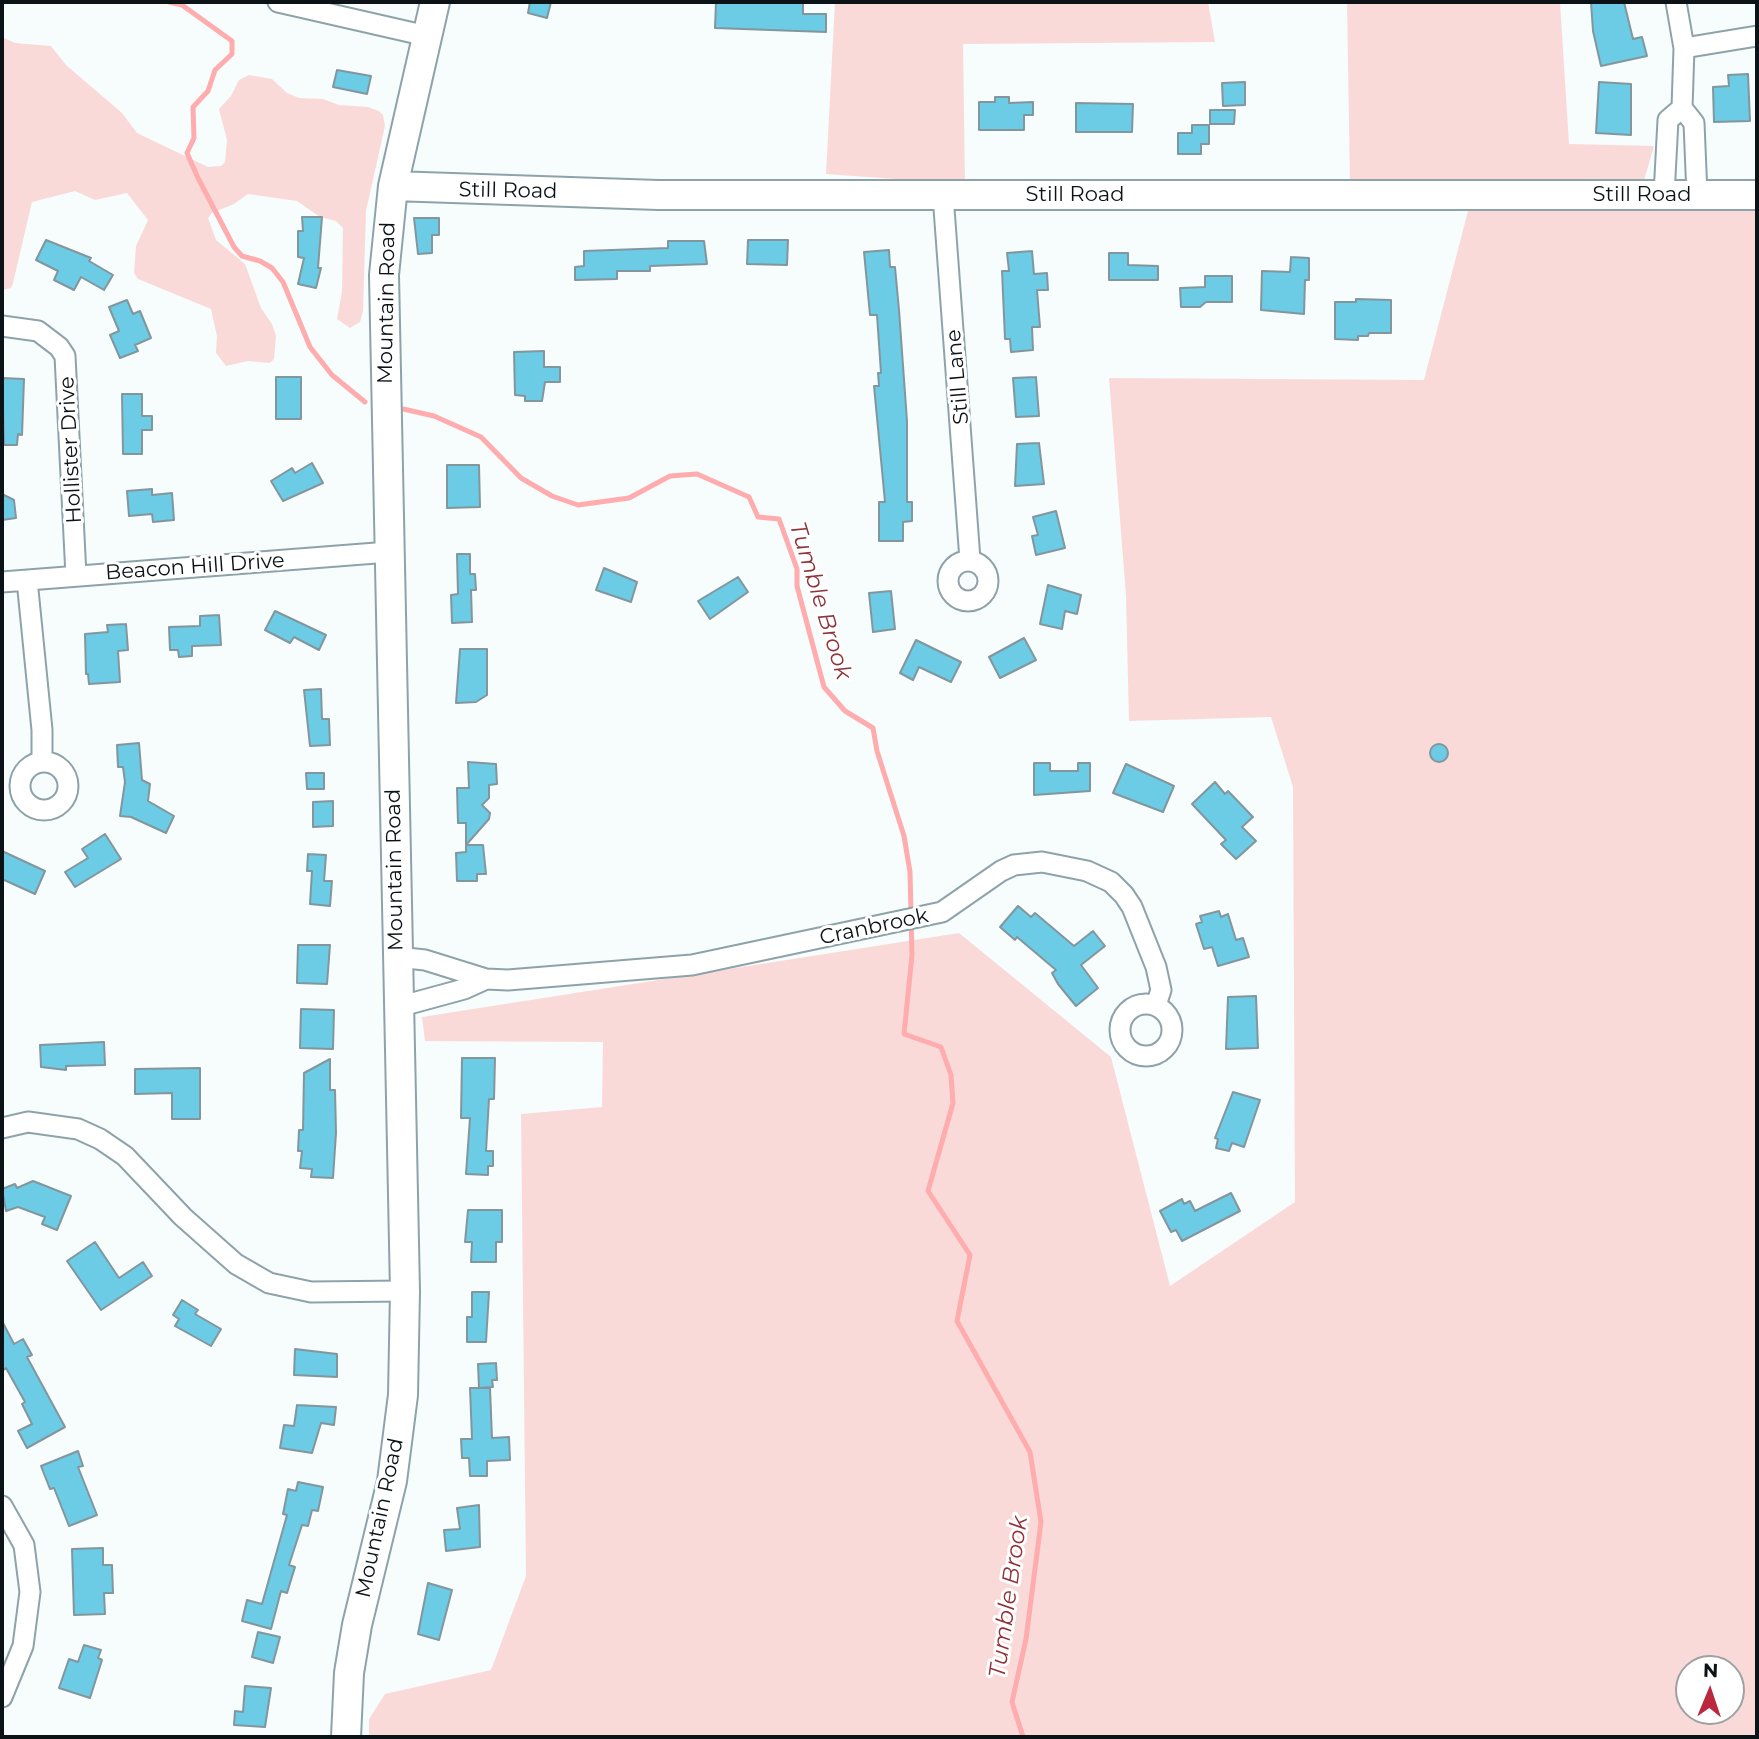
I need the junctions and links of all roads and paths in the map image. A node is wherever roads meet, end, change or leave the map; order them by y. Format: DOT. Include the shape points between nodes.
graph roads {
  1 [pos="278,2"];
  2 [pos="435,2"];
  3 [pos="1676,2"];
  4 [pos="427,36"];
  5 [pos="1757,36"];
  6 [pos="1684,47"];
  7 [pos="1682,108"];
  8 [pos="393,186"];
  9 [pos="943,195"];
  10 [pos="1664,195"];
  11 [pos="1697,195"];
  12 [pos="1757,195"];
  13 [pos="2,326"];
  14 [pos="389,552"];
  15 [pos="970,560"];
  16 [pos="76,576"];
  17 [pos="27,580"];
  18 [pos="2,582"];
  19 [pos="42,762"];
  20 [pos="397,957"];
  21 [pos="486,979"];
  22 [pos="1156,1005"];
  23 [pos="398,1007"];
  24 [pos="2,1128"];
  25 [pos="404,1291"];
  26 [pos="2,1506"];
  27 [pos="2,1698"];
  28 [pos="346,1737"];
  1 -- 4 [label="street"];
  2 -- 4 [label="main road, Mountain Road"];
  3 -- 6 [label="street"];
  4 -- 8 [label="main road, Mountain Road"];
  5 -- 6 [label="street"];
  6 -- 7 [label="street"];
  7 -- 10 [label="street" via="1668,120"];
  7 -- 11 [label="street" via="1694,123"];
  8 -- 9 [label="main road, Still Road" via="657,195"];
  8 -- 14 [label="main road, Mountain Road" via="384,275"];
  9 -- 10 [label="main road, Still Road"];
  9 -- 15 [label="street, Still Lane"];
  10 -- 11 [label="main road, Still Road"];
  11 -- 12 [label="main road, Still Road"];
  13 -- 16 [label="street, Hollister Drive" via="38,331 65,356"];
  14 -- 16 [label="street, Beacon Hill Drive"];
  14 -- 20 [label="main road, Mountain Road"];
  16 -- 17 [label="street, Beacon Hill Drive"];
  17 -- 18 [label="street, Beacon Hill Drive"];
  17 -- 19 [label="street"];
  20 -- 21 [label="street, Cranbrook" via="425,960"];
  20 -- 23 [label="main road, Mountain Road"];
  21 -- 22 [label="street, Cranbrook" via="612,974 692,965 902,921 955,906 1014,865 1042,862 1087,871 1111,882 1132,907 1156,967 1161,990"];
  21 -- 23 [label="street, Cranbrook"];
  23 -- 25 [label="main road, Mountain Road"];
  24 -- 25 [label="street" via="28,1122 78,1129 100,1139 125,1156 236,1264 270,1283 311,1292"];
  25 -- 28 [label="main road, Mountain Road" via="403,1395 392,1481 356,1625"];
  26 -- 27 [label="street" via="24,1545 30,1592 23,1646"];
}
